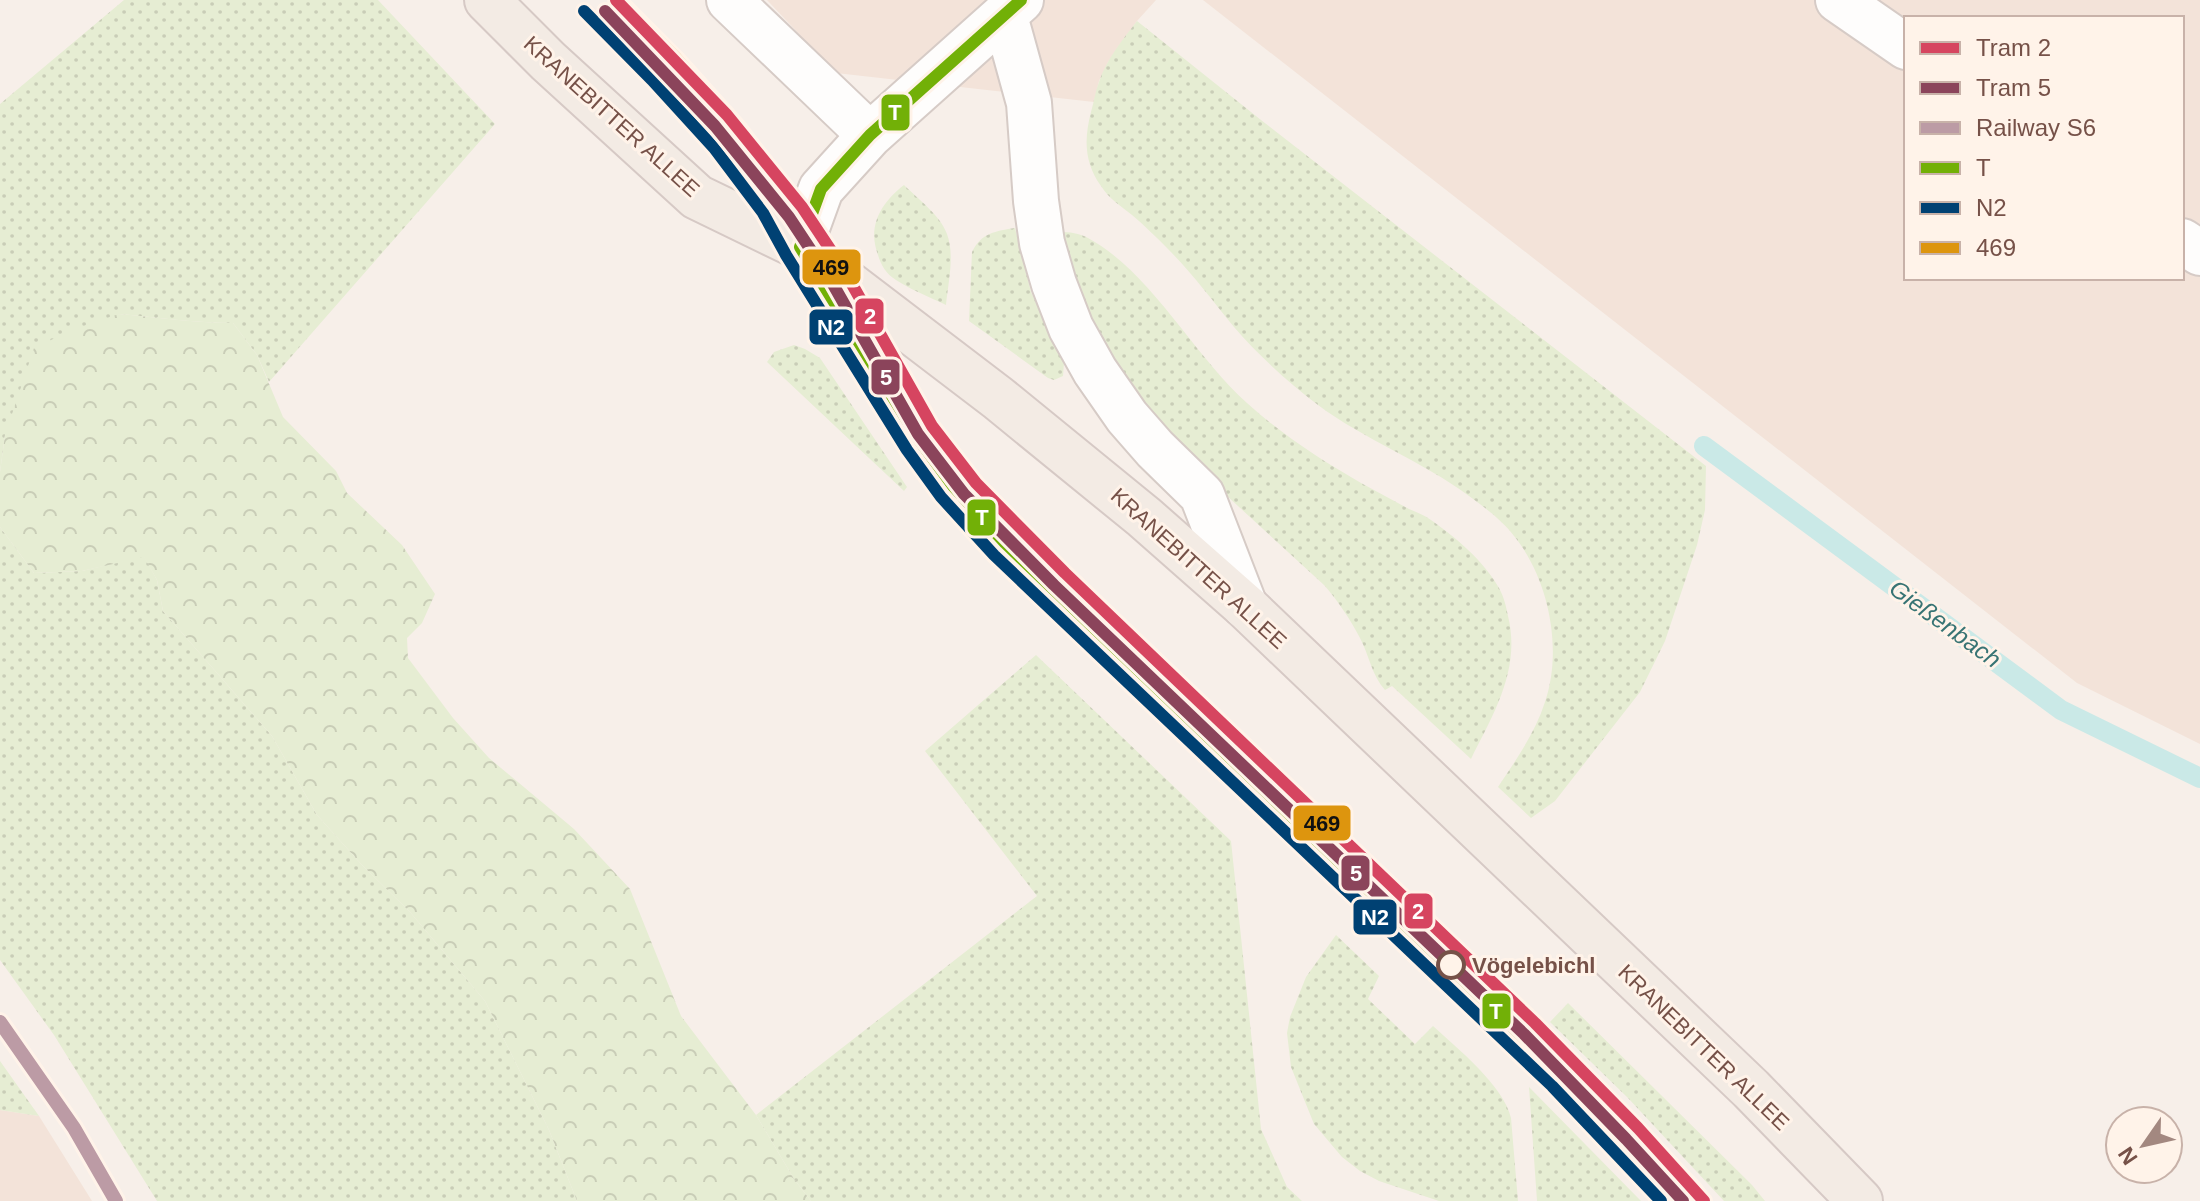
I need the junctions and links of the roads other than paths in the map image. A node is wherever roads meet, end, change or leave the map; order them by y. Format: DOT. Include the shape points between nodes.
graph roads {
  1 [pos="487,0"];
  2 [pos="729,0"];
  3 [pos="1838,0"];
  4 [pos="1013,8"];
  5 [pos="1904,46"];
  6 [pos="870,135"];
  7 [pos="800,247"];
  8 [pos="1245,606"];
  9 [pos="1860,1201"];
  1 -- 7 [label="main road, KRANEBITTER ALLEE" via="697,197"];
  2 -- 6 [label="street"];
  3 -- 5 [label="street"];
  4 -- 6 [label="street"];
  4 -- 8 [label="street" via="1029,103 1042,243 1071,328 1127,417 1202,495"];
  6 -- 7 [label="street" via="821,189"];
  7 -- 8 [label="main road, KRANEBITTER ALLEE" via="1042,432"];
  8 -- 9 [label="main road, KRANEBITTER ALLEE" via="1751,1089"];
}
